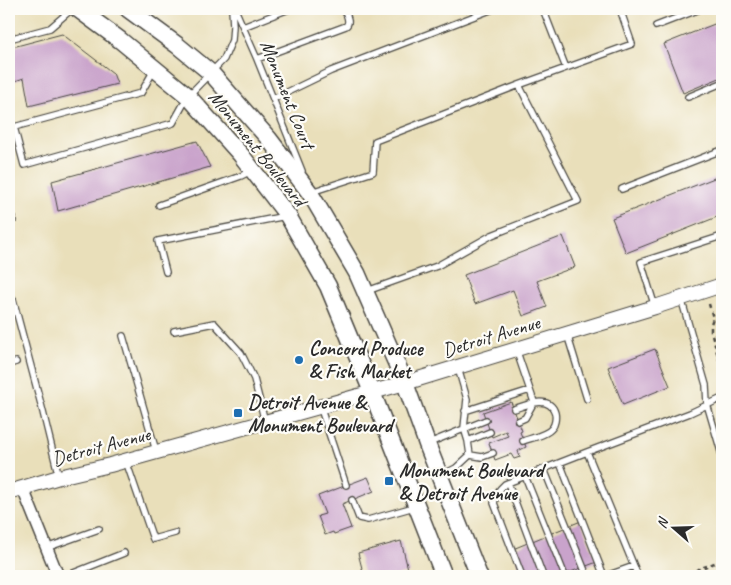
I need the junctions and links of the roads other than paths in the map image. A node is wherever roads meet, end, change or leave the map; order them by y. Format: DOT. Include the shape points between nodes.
graph roads {
  1 [pos="72,9"];
  2 [pos="78,9"];
  3 [pos="128,9"];
  4 [pos="232,9"];
  5 [pos="235,9"];
  6 [pos="289,9"];
  7 [pos="344,9"];
  8 [pos="493,9"];
  9 [pos="543,9"];
  10 [pos="620,9"];
  11 [pos="700,9"];
  12 [pos="656,26"];
  13 [pos="243,27"];
  14 [pos="9,39"];
  15 [pos="257,58"];
  16 [pos="566,68"];
  17 [pos="155,69"];
  18 [pos="210,73"];
  19 [pos="722,83"];
  20 [pos="519,85"];
  21 [pos="188,96"];
  22 [pos="688,97"];
  23 [pos="273,98"];
  24 [pos="722,150"];
  25 [pos="253,170"];
  26 [pos="622,188"];
  27 [pos="310,193"];
  28 [pos="159,205"];
  29 [pos="288,216"];
  30 [pos="722,236"];
  31 [pos="166,272"];
  32 [pos="722,285"];
  33 [pos="365,291"];
  34 [pos="681,298"];
  35 [pos="13,299"];
  36 [pos="655,307"];
  37 [pos="174,331"];
  38 [pos="567,334"];
  39 [pos="123,336"];
  40 [pos="516,349"];
  41 [pos="16,362"];
  42 [pos="9,364"];
  43 [pos="458,367"];
  44 [pos="405,383"];
  45 [pos="530,390"];
  46 [pos="372,392"];
  47 [pos="722,398"];
  48 [pos="587,399"];
  49 [pos="534,402"];
  50 [pos="707,404"];
  51 [pos="320,406"];
  52 [pos="514,410"];
  53 [pos="465,411"];
  54 [pos="486,420"];
  55 [pos="518,420"];
  56 [pos="265,422"];
  57 [pos="464,428"];
  58 [pos="490,432"];
  59 [pos="468,441"];
  60 [pos="523,441"];
  61 [pos="427,444"];
  62 [pos="156,452"];
  63 [pos="588,452"];
  64 [pos="493,453"];
  65 [pos="470,455"];
  66 [pos="722,455"];
  67 [pos="126,460"];
  68 [pos="560,463"];
  69 [pos="544,469"];
  70 [pos="440,476"];
  71 [pos="526,476"];
  72 [pos="59,477"];
  73 [pos="508,483"];
  74 [pos="346,485"];
  75 [pos="24,489"];
  76 [pos="9,492"];
  77 [pos="352,500"];
  78 [pos="416,506"];
  79 [pos="99,530"];
  80 [pos="175,533"];
  81 [pos="46,548"];
  82 [pos="124,553"];
  83 [pos="634,566"];
  84 [pos="58,576"];
  85 [pos="66,576"];
  86 [pos="444,576"];
  87 [pos="479,576"];
  88 [pos="522,576"];
  89 [pos="543,576"];
  90 [pos="565,576"];
  91 [pos="587,576"];
  92 [pos="605,576"];
  93 [pos="638,576"];
  1 -- 14 [label="lane" via="50,28"];
  2 -- 17 [label="main road, Monument Boulevard"];
  3 -- 18 [label="main road, Monument Boulevard"];
  4 -- 18 [label="lane, Monument Court" via="232,40 224,59"];
  5 -- 13 [label="lane, Monument Court"];
  6 -- 13 [label="lane"];
  7 -- 15 [label="lane" via="349,23 346,26"];
  8 -- 23 [label="lane" via="330,71"];
  9 -- 16 [label="lane"];
  10 -- 16 [label="lane" via="632,44"];
  11 -- 12 [label="lane"];
  13 -- 15 [label="lane, Monument Court"];
  15 -- 23 [label="lane, Monument Court"];
  16 -- 20 [label="lane"];
  17 -- 21 [label="main road, Monument Boulevard"];
  17 -- 21 [label="lane, Monument Court" via="141,92 14,128 24,165 173,123"];
  18 -- 21 [label="lane, Monument Court"];
  18 -- 27 [label="main road, Monument Boulevard" via="269,139"];
  19 -- 22 [label="lane"];
  20 -- 27 [label="lane" via="375,141 373,172"];
  20 -- 33 [label="lane" via="578,201 492,236 437,266"];
  21 -- 25 [label="main road, Monument Boulevard"];
  23 -- 27 [label="lane, Monument Court"];
  24 -- 26 [label="lane"];
  25 -- 28 [label="lane"];
  25 -- 29 [label="main road, Monument Boulevard"];
  27 -- 33 [label="main road, Monument Boulevard"];
  29 -- 31 [label="lane" via="158,241"];
  29 -- 46 [label="main road, Monument Boulevard" via="328,286"];
  30 -- 36 [label="lane" via="641,262"];
  32 -- 34 [label="street, Detroit Avenue"];
  33 -- 44 [label="main road, Monument Boulevard"];
  34 -- 36 [label="street, Detroit Avenue"];
  34 -- 50 [label="lane" via="706,385"];
  35 -- 72 [label="lane"];
  36 -- 38 [label="street, Detroit Avenue"];
  37 -- 56 [label="lane" via="214,323 241,353 254,379"];
  38 -- 40 [label="street, Detroit Avenue"];
  38 -- 48 [label="lane"];
  39 -- 62 [label="lane"];
  40 -- 43 [label="street, Detroit Avenue"];
  40 -- 45 [label="lane"];
  41 -- 42 [label="lane"];
  43 -- 44 [label="street, Detroit Avenue"];
  43 -- 53 [label="lane" via="467,400"];
  44 -- 46 [label="street, Detroit Avenue"];
  44 -- 61 [label="main road, Monument Boulevard"];
  45 -- 49 [label="lane"];
  45 -- 53 [label="lane"];
  46 -- 51 [label="street, Detroit Avenue"];
  46 -- 78 [label="main road, Monument Boulevard"];
  47 -- 50 [label="lane"];
  49 -- 52 [label="lane"];
  49 -- 55 [label="lane" via="524,418"];
  49 -- 60 [label="lane" via="545,403 553,409 555,421 547,432"];
  50 -- 63 [label="lane"];
  50 -- 66 [label="lane"];
  51 -- 56 [label="street, Detroit Avenue"];
  51 -- 74 [label="lane"];
  53 -- 57 [label="lane"];
  54 -- 57 [label="lane"];
  56 -- 62 [label="street, Detroit Avenue"];
  57 -- 59 [label="lane"];
  57 -- 61 [label="lane"];
  58 -- 59 [label="lane"];
  59 -- 65 [label="lane"];
  61 -- 70 [label="main road, Monument Boulevard"];
  62 -- 67 [label="street, Detroit Avenue"];
  63 -- 68 [label="lane"];
  63 -- 83 [label="lane"];
  64 -- 65 [label="lane" via="482,457"];
  65 -- 70 [label="lane" via="456,468"];
  67 -- 72 [label="street, Detroit Avenue"];
  67 -- 80 [label="lane" via="153,538"];
  68 -- 69 [label="lane"];
  68 -- 92 [label="lane"];
  69 -- 71 [label="lane"];
  69 -- 91 [label="lane"];
  70 -- 87 [label="main road, Monument Boulevard"];
  71 -- 73 [label="lane"];
  71 -- 90 [label="lane"];
  72 -- 75 [label="street, Detroit Avenue"];
  73 -- 88 [label="lane" via="500,488 494,503"];
  73 -- 89 [label="lane"];
  75 -- 76 [label="street, Detroit Avenue"];
  75 -- 81 [label="street"];
  77 -- 78 [label="lane" via="359,518 368,520"];
  78 -- 86 [label="main road, Monument Boulevard"];
  79 -- 81 [label="lane"];
  81 -- 84 [label="street"];
  82 -- 85 [label="lane"];
  83 -- 92 [label="lane"];
  83 -- 93 [label="lane"];
}
